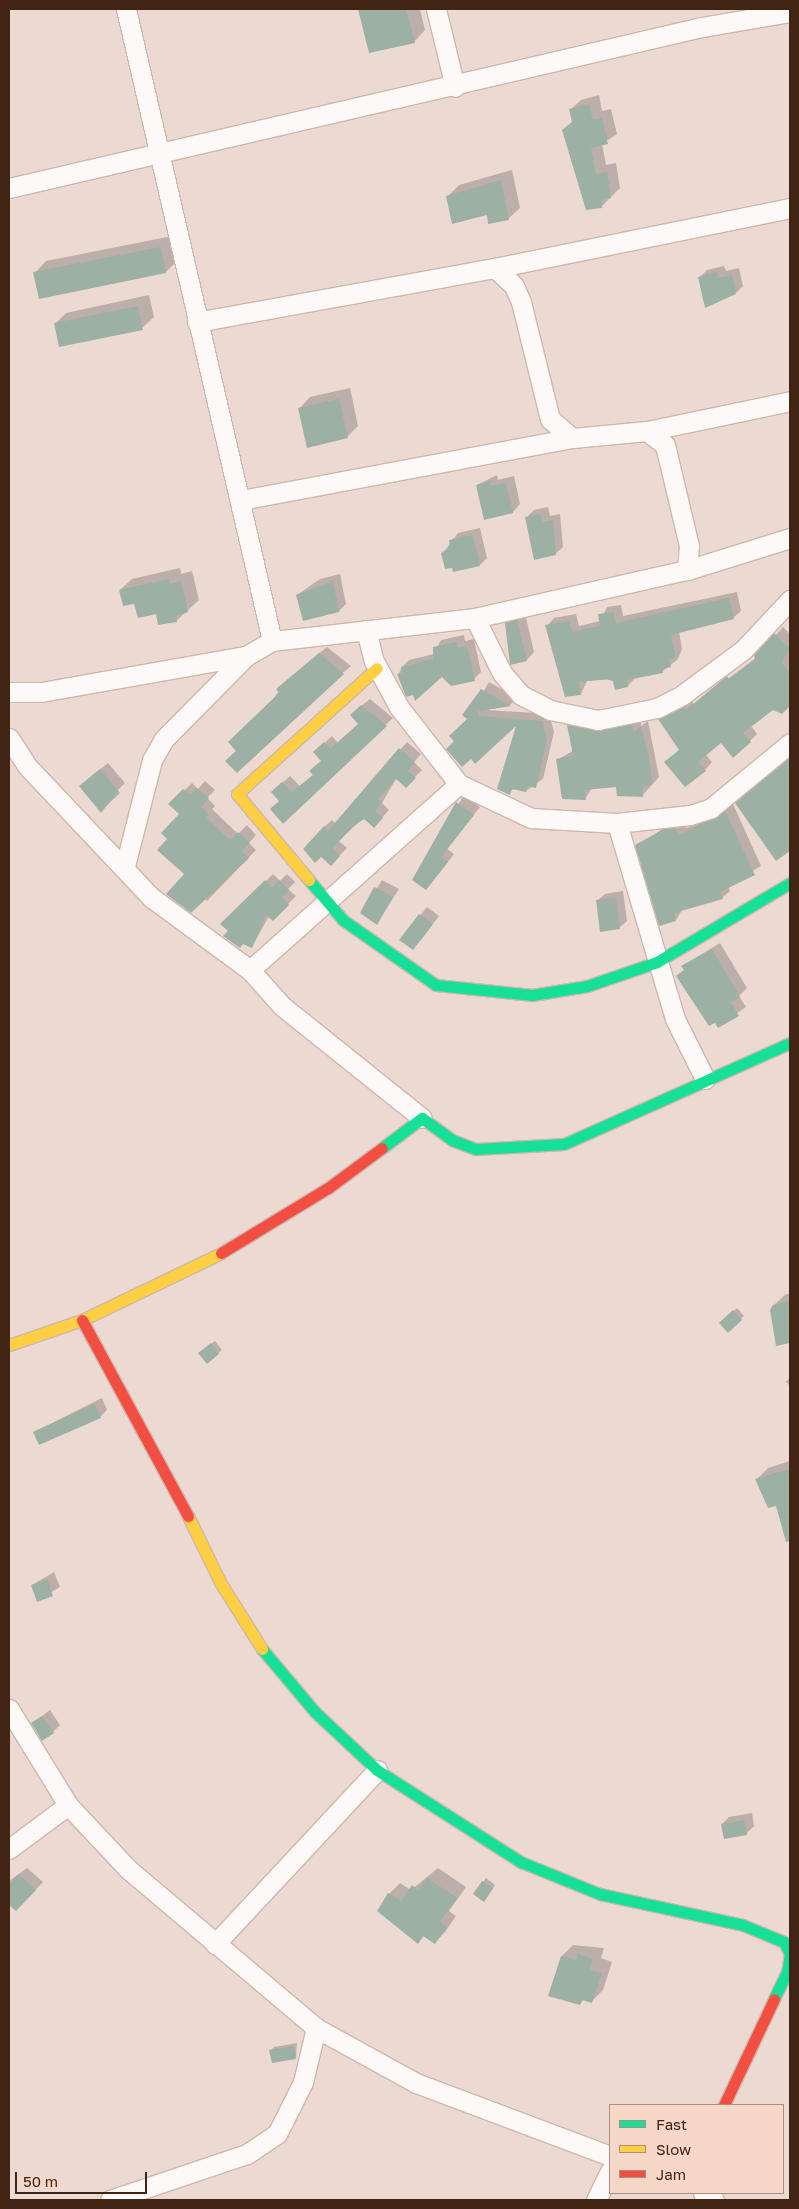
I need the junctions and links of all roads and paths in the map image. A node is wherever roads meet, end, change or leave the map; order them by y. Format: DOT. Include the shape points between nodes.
graph roads {
  1 [pos="126,9"];
  2 [pos="436,9"];
  3 [pos="789,16"];
  4 [pos="455,87"];
  5 [pos="157,153"];
  6 [pos="9,188"];
  7 [pos="790,208"];
  8 [pos="495,268"];
  9 [pos="197,322"];
  10 [pos="790,401"];
  11 [pos="647,431"];
  12 [pos="572,438"];
  13 [pos="241,500"];
  14 [pos="790,538"];
  15 [pos="687,570"];
  16 [pos="790,600"];
  17 [pos="476,618"];
  18 [pos="366,630"];
  19 [pos="272,641"];
  20 [pos="246,656"];
  21 [pos="377,668"];
  22 [pos="9,692"];
  23 [pos="9,738"];
  24 [pos="790,743"];
  25 [pos="459,784"];
  26 [pos="617,823"];
  27 [pos="125,866"];
  28 [pos="790,883"];
  29 [pos="325,902"];
  30 [pos="657,962"];
  31 [pos="250,970"];
  32 [pos="790,1043"];
  33 [pos="706,1079"];
  34 [pos="422,1118"];
  35 [pos="82,1320"];
  36 [pos="9,1345"];
  37 [pos="9,1709"];
  38 [pos="376,1770"];
  39 [pos="68,1805"];
  40 [pos="9,1849"];
  41 [pos="215,1944"];
  42 [pos="787,1944"];
  43 [pos="316,2028"];
  44 [pos="724,2104"];
  45 [pos="609,2156"];
  46 [pos="609,2173"];
  47 [pos="110,2200"];
  48 [pos="596,2200"];
  1 -- 5 [label="street"];
  2 -- 4 [label="street"];
  3 -- 4 [label="street" via="702,27"];
  4 -- 5 [label="street"];
  5 -- 6 [label="street"];
  5 -- 9 [label="street"];
  7 -- 8 [label="street"];
  8 -- 9 [label="street"];
  8 -- 12 [label="street" via="514,286 521,302 550,419"];
  9 -- 13 [label="street"];
  10 -- 11 [label="street"];
  11 -- 12 [label="street"];
  11 -- 15 [label="street" via="665,445 689,546"];
  12 -- 13 [label="street"];
  13 -- 19 [label="street"];
  14 -- 15 [label="street"];
  15 -- 17 [label="street"];
  16 -- 17 [label="street" via="743,650 682,694 648,710 598,720 550,710 521,695 502,673"];
  17 -- 18 [label="street"];
  18 -- 19 [label="street"];
  18 -- 21 [label="street"];
  19 -- 20 [label="street"];
  20 -- 22 [label="street" via="41,692"];
  20 -- 27 [label="street" via="164,739 152,760"];
  21 -- 25 [label="street" via="413,727"];
  21 -- 29 [label="street" via="237,794"];
  23 -- 27 [label="street" via="27,766"];
  24 -- 26 [label="street" via="711,808 690,815"];
  25 -- 26 [label="street" via="531,818"];
  25 -- 29 [label="street"];
  26 -- 30 [label="street"];
  27 -- 31 [label="street" via="164,908"];
  28 -- 30 [label="street"];
  29 -- 30 [label="street" via="417,974 454,990 558,993"];
  29 -- 31 [label="street"];
  30 -- 33 [label="street" via="675,1019"];
  31 -- 34 [label="street" via="282,1006"];
  32 -- 33 [label="street"];
  33 -- 34 [label="street" via="582,1138 545,1148 476,1149 452,1140"];
  34 -- 35 [label="street" via="288,1214 219,1254"];
  35 -- 36 [label="street"];
  35 -- 38 [label="street" via="166,1470 220,1582 262,1649 315,1712"];
  37 -- 39 [label="street"];
  38 -- 41 [label="street"];
  38 -- 42 [label="street" via="521,1862 600,1894 742,1925"];
  39 -- 40 [label="street"];
  39 -- 41 [label="street" via="128,1869"];
  41 -- 43 [label="street"];
  42 -- 44 [label="street" via="790,1954 787,1972"];
  43 -- 45 [label="street" via="416,2083"];
  43 -- 47 [label="street" via="303,2082 277,2134 247,2154"];
  46 -- 48 [label="street"];
}
